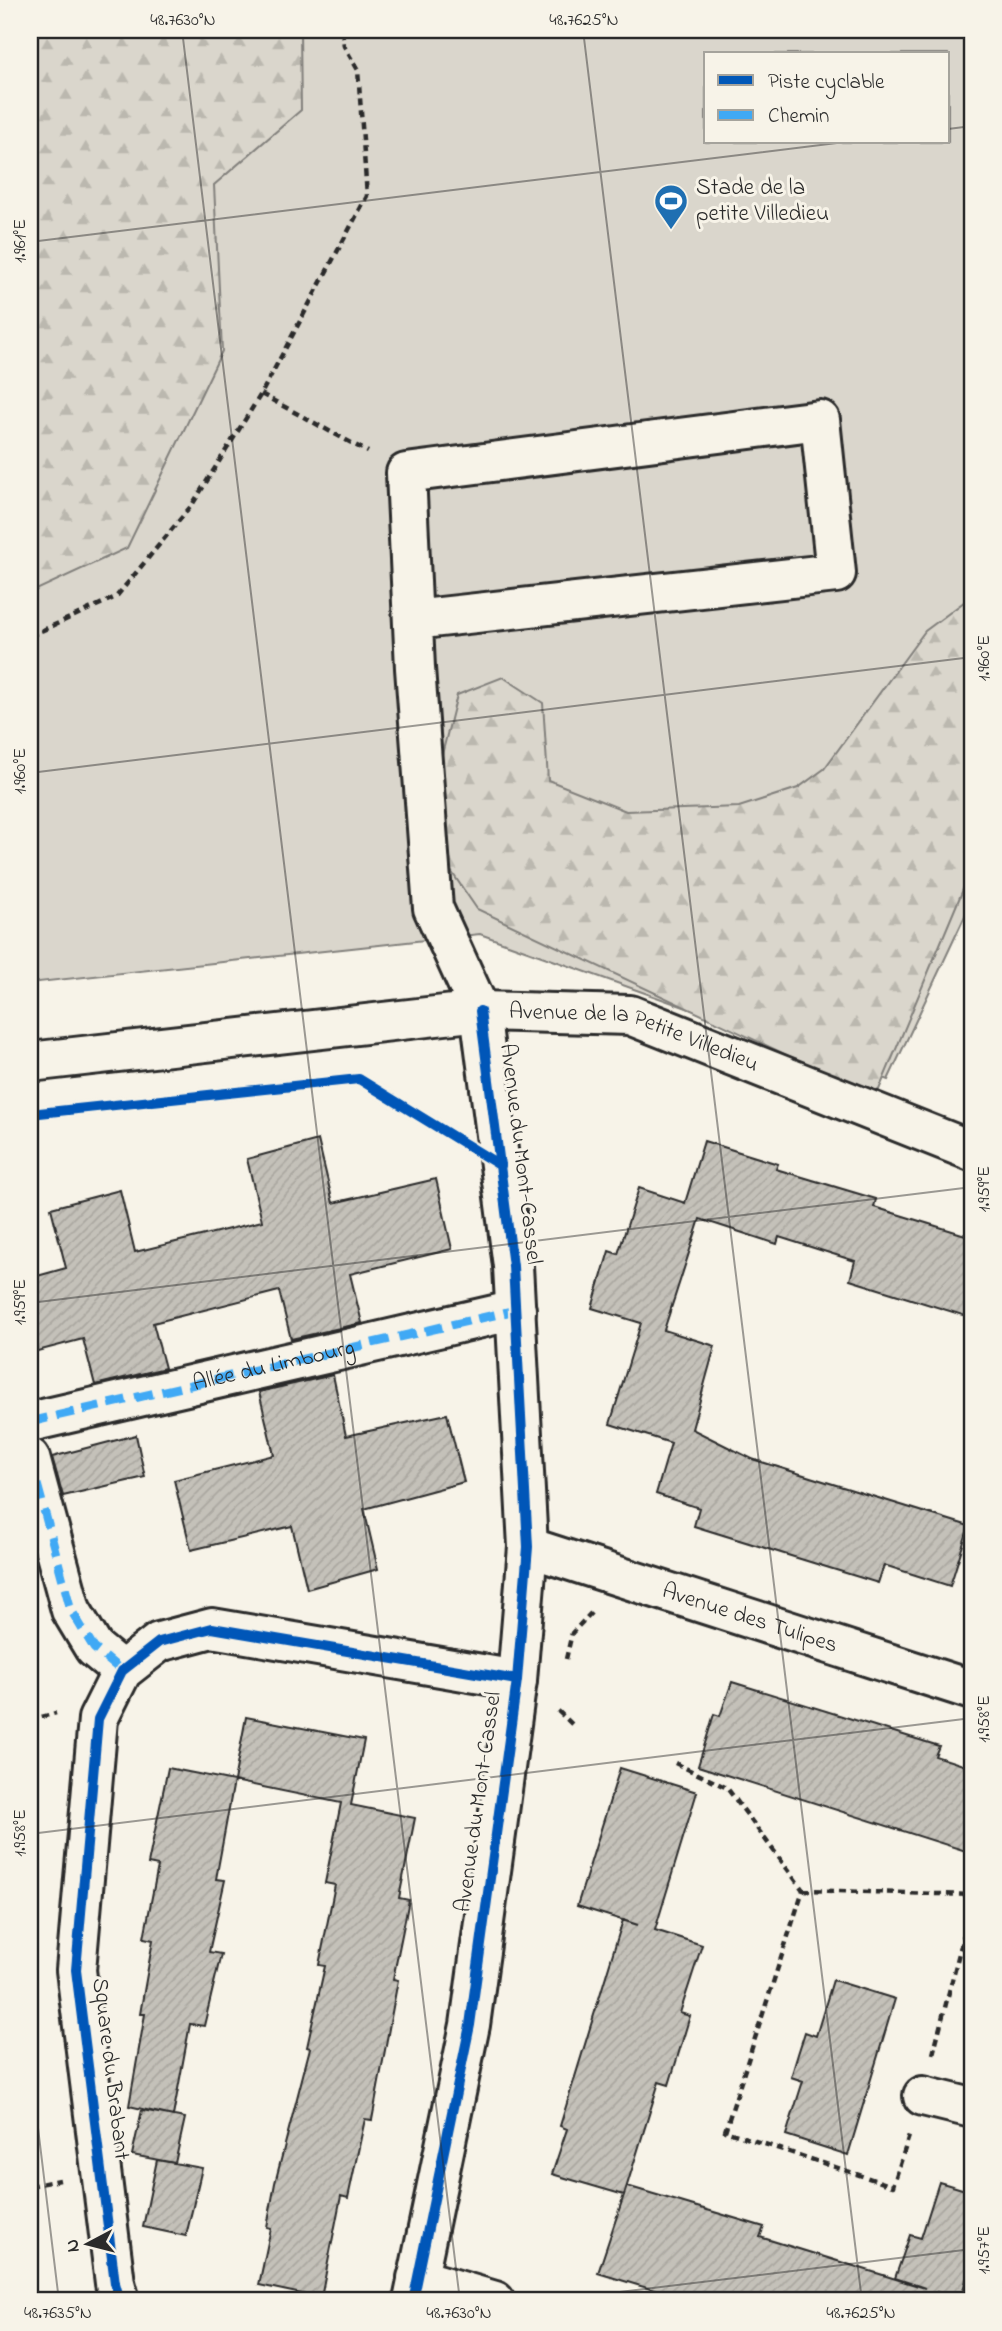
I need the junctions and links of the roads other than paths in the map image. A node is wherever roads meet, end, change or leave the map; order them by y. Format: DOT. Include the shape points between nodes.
graph roads {
  1 [pos="413,620"];
  2 [pos="480,1011"];
  3 [pos="30,1062"];
  4 [pos="972,1151"];
  5 [pos="516,1310"];
  6 [pos="30,1422"];
  7 [pos="30,1458"];
  8 [pos="528,1547"];
  9 [pos="122,1671"];
  10 [pos="517,1680"];
  11 [pos="972,1690"];
  12 [pos="922,2096"];
  13 [pos="972,2108"];
  14 [pos="415,2290"];
  15 [pos="120,2301"];
  16 [pos="495,2301"];
  1 -- 1 [label="street, Avenue du Mont-Cassel" via="406,473 820,420 836,573"];
  1 -- 2 [label="street, Avenue du Mont-Cassel" via="433,908"];
  2 -- 3 [label="street, Avenue de la Petite Villedieu"];
  2 -- 4 [label="street, Avenue de la Petite Villedieu" via="630,1015"];
  2 -- 5 [label="street, Avenue du Mont-Cassel"];
  5 -- 6 [label="street, Allée du Limbourg"];
  5 -- 8 [label="street, Avenue du Mont-Cassel"];
  7 -- 9 [label="street" via="71,1610 94,1648"];
  8 -- 10 [label="street, Avenue du Mont-Cassel"];
  8 -- 11 [label="street, Avenue des Tulipes"];
  9 -- 10 [label="street, Square du Brabant" via="159,1642 212,1629"];
  9 -- 15 [label="street, Square du Brabant" via="98,1719 76,1970"];
  10 -- 14 [label="street, Avenue du Mont-Cassel" via="470,2025"];
  12 -- 13 [label="street"];
  14 -- 16 [label="street"];
}
